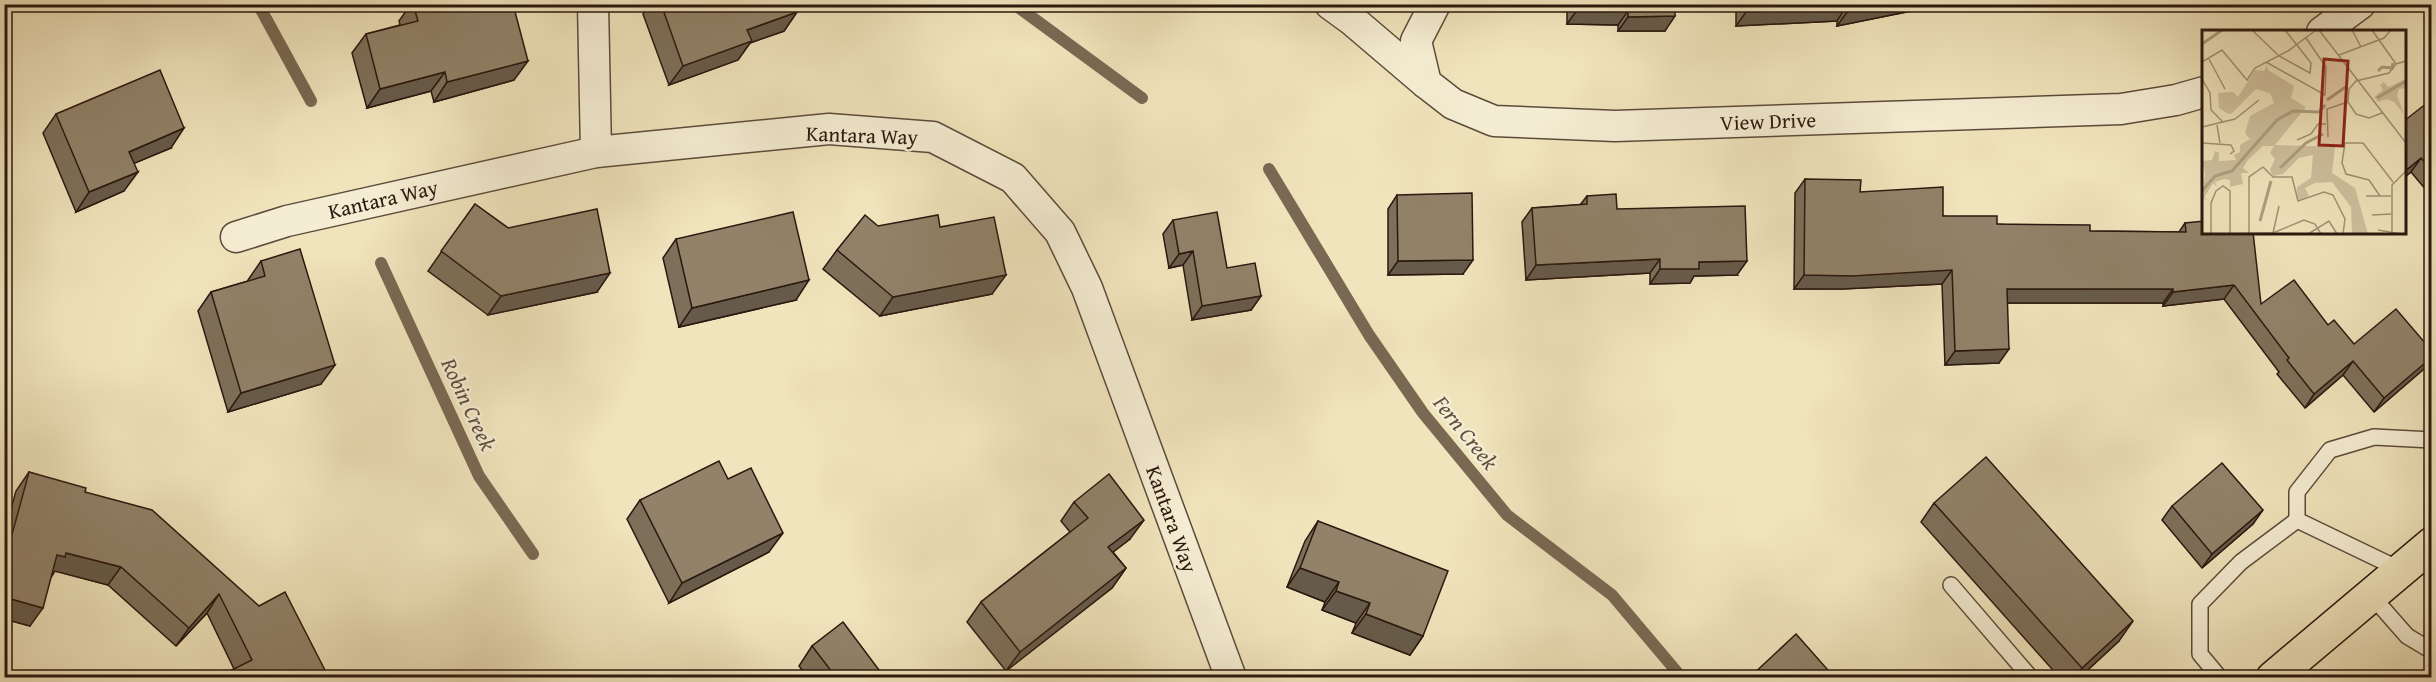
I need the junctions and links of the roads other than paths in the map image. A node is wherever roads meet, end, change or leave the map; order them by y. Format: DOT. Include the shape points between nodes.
graph roads {
  1 [pos="592,4"];
  2 [pos="1330,4"];
  3 [pos="1435,4"];
  4 [pos="2360,4"];
  5 [pos="2325,30"];
  6 [pos="1426,83"];
  7 [pos="2202,93"];
  8 [pos="596,152"];
  9 [pos="237,237"];
  10 [pos="2432,440"];
  11 [pos="2297,520"];
  12 [pos="2432,544"];
  13 [pos="2401,570"];
  14 [pos="1952,585"];
  15 [pos="2371,595"];
  16 [pos="2432,651"];
  17 [pos="1231,678"];
  18 [pos="2031,678"];
  19 [pos="2220,678"];
  20 [pos="2273,678"];
  1 -- 8 [label="street"];
  2 -- 6 [label="street, View Drive"];
  3 -- 6 [label="street" via="1416,41"];
  4 -- 5 [label="street"];
  6 -- 7 [label="street, View Drive" via="1453,104 1494,121 1615,126 2121,109"];
  8 -- 9 [label="street, Kantara Way" via="287,220"];
  8 -- 17 [label="street, Kantara Way" via="829,129 933,137 1013,178 1060,232 1087,288"];
  10 -- 11 [label="lane" via="2374,437 2330,450 2297,492"];
  11 -- 13 [label="lane"];
  11 -- 19 [label="lane" via="2241,562 2200,604 2200,654"];
  12 -- 13 [label="main road"];
  13 -- 15 [label="main road"];
  14 -- 18 [label="lane"];
  15 -- 16 [label="lane" via="2407,636"];
  15 -- 20 [label="main road"];
}
